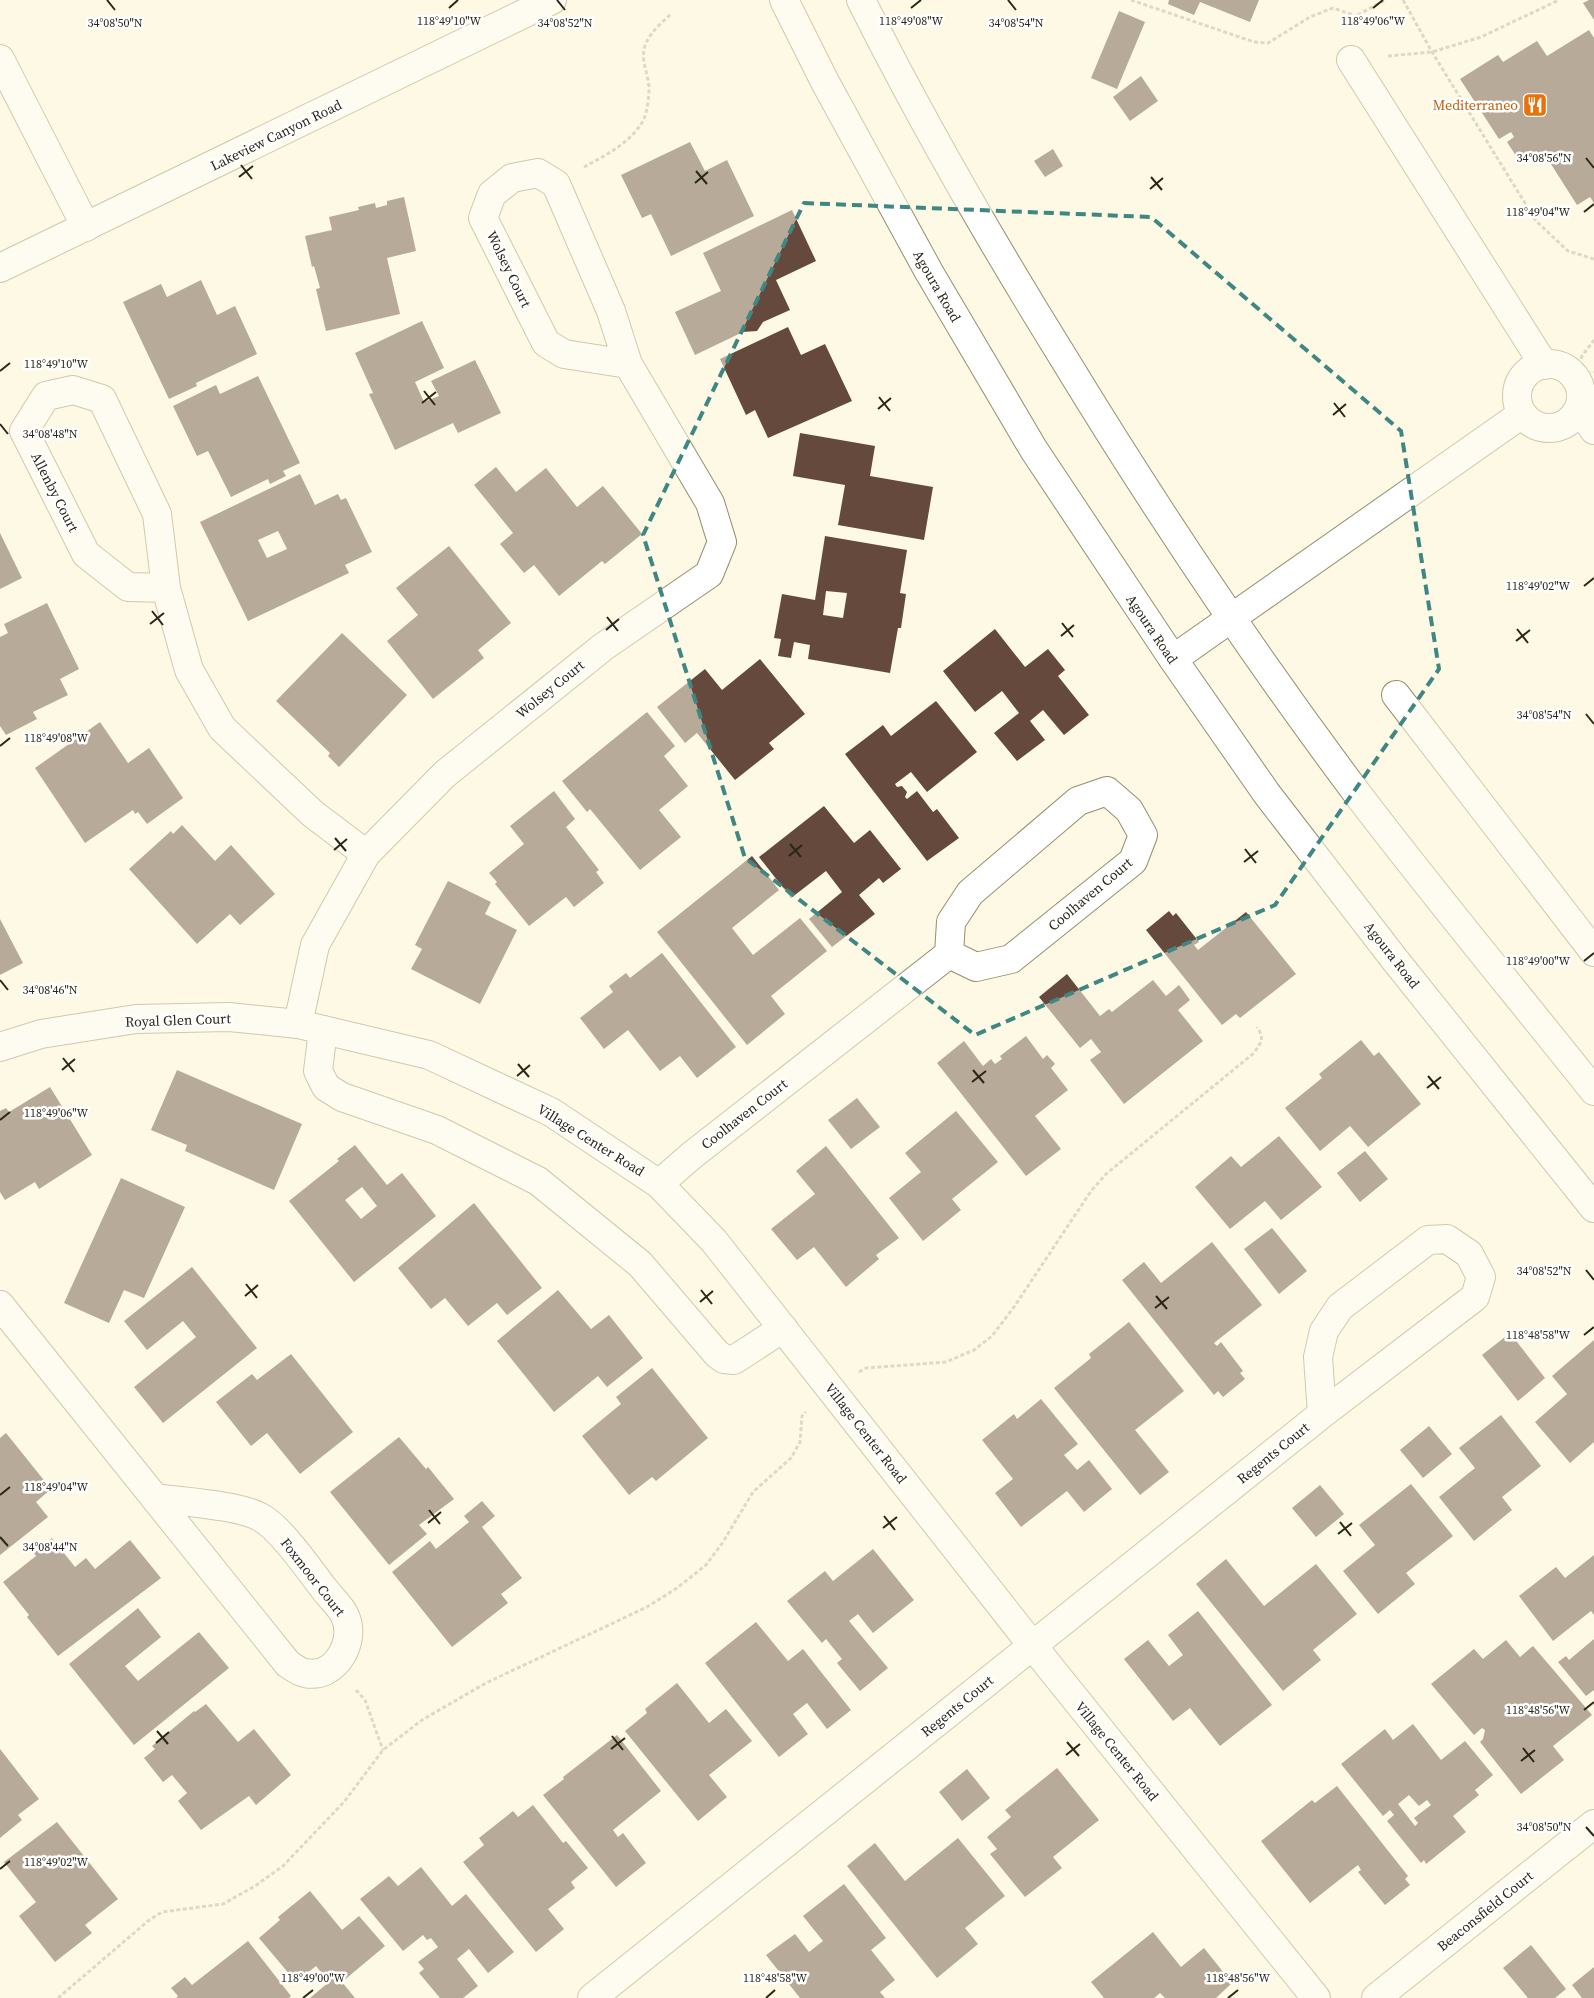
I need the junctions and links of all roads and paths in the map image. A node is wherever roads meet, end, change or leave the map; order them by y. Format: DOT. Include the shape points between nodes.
graph roads {
  1 [pos="552,0"];
  2 [pos="784,0"];
  3 [pos="861,0"];
  4 [pos="1130,0"];
  5 [pos="1403,0"];
  6 [pos="1559,0"];
  7 [pos="671,14"];
  8 [pos="1356,16"];
  9 [pos="1432,52"];
  10 [pos="0,59"];
  11 [pos="1351,60"];
  12 [pos="556,184"];
  13 [pos="86,227"];
  14 [pos="1594,259"];
  15 [pos="0,268"];
  16 [pos="1594,340"];
  17 [pos="628,364"];
  18 [pos="1544,365"];
  19 [pos="1574,377"];
  20 [pos="1579,408"];
  21 [pos="1522,414"];
  22 [pos="1594,430"];
  23 [pos="166,588"];
  24 [pos="1232,618"];
  25 [pos="1173,659"];
  26 [pos="1396,694"];
  27 [pos="366,854"];
  28 [pos="1594,952"];
  29 [pos="949,954"];
  30 [pos="311,1027"];
  31 [pos="1257,1028"];
  32 [pos="0,1047"];
  33 [pos="1594,1092"];
  34 [pos="659,1184"];
  35 [pos="1594,1208"];
  36 [pos="0,1305"];
  37 [pos="783,1328"];
  38 [pos="832,1390"];
  39 [pos="1322,1414"];
  40 [pos="156,1498"];
  41 [pos="1032,1645"];
  42 [pos="335,1665"];
  43 [pos="382,1750"];
  44 [pos="1594,1824"];
  45 [pos="58,1998"];
  46 [pos="592,1998"];
  47 [pos="1316,1998"];
  48 [pos="1376,1998"];
  1 -- 13 [label="street, Lakeview Canyon Road"];
  2 -- 25 [label="street, Agoura Road" via="934,281 1034,450"];
  3 -- 24 [label="street" via="944,157 1009,270 1132,470"];
  4 -- 8 [label="path" via="1254,42 1268,43 1310,17 1333,8"];
  5 -- 9 [label="path"];
  6 -- 9 [label="path" via="1482,37"];
  7 -- 12 [label="path" via="645,44 644,66 649,88 644,118 633,135"];
  9 -- 11 [label="path"];
  9 -- 14 [label="path" via="1536,221 1568,251"];
  10 -- 13 [label="street"];
  11 -- 18 [label="street"];
  12 -- 17 [label="street, Wolsey Court" via="611,310"];
  12 -- 17 [label="street, Wolsey Court" via="538,173 512,178 492,194 484,218 546,343 564,354"];
  13 -- 15 [label="street, Lakeview Canyon Road"];
  16 -- 19 [label="path" via="1582,356"];
  17 -- 27 [label="street, Wolsey Court" via="710,503 722,542 709,574 603,647 445,774"];
  18 -- 19 [label="street" via="1561,367"];
  18 -- 21 [label="street" via="1533,368 1519,384 1517,394"];
  19 -- 20 [label="street" via="1581,398"];
  20 -- 21 [label="street" via="1574,417 1557,428 1537,426"];
  20 -- 22 [label="street"];
  21 -- 24 [label="street"];
  23 -- 23 [label="street, Allenby Court" via="157,514 102,399 73,390 46,396 24,432 86,554 128,588"];
  23 -- 27 [label="street, Allenby Court" via="189,670 222,728 313,814"];
  24 -- 25 [label="street"];
  24 -- 33 [label="street" via="1360,796"];
  25 -- 35 [label="street, Agoura Road" via="1280,810 1395,960"];
  26 -- 28 [label="street"];
  27 -- 30 [label="street, Wolsey Court" via="315,945"];
  29 -- 29 [label="street, Coolhaven Court" via="976,967 1011,960 1133,861 1143,835 1129,810 1107,791 1078,801 970,893 951,922"];
  29 -- 34 [label="street, Coolhaven Court"];
  30 -- 32 [label="street, Royal Glen Court" via="229,1017 136,1019 41,1034"];
  30 -- 34 [label="street, Village Center Road" via="429,1055 551,1112"];
  30 -- 37 [label="street, Wolsey Court" via="318,1070 326,1087 342,1098 437,1130 538,1181 640,1264 724,1359 734,1360"];
  31 -- 38 [label="path" via="1262,1034 1261,1043 1254,1053 1106,1174 1091,1191 992,1336 974,1350 946,1362 866,1368"];
  34 -- 37 [label="street, Village Center Road" via="714,1241"];
  36 -- 40 [label="street"];
  37 -- 38 [label="street, Village Center Road"];
  38 -- 41 [label="street, Village Center Road"];
  38 -- 43 [label="path" via="802,1416 800,1442 791,1458 753,1492 706,1565 647,1606 486,1683 422,1720"];
  39 -- 39 [label="street, Regents Court" via="1475,1297 1481,1276 1469,1254 1448,1239 1428,1240 1340,1307 1324,1331 1318,1357"];
  39 -- 41 [label="street, Regents Court"];
  40 -- 42 [label="street" via="288,1664 304,1673 319,1673"];
  40 -- 42 [label="street, Foxmoor Court" via="234,1509 260,1517 282,1536 345,1614 349,1631 346,1649"];
  41 -- 46 [label="street, Regents Court"];
  41 -- 47 [label="street, Village Center Road"];
  42 -- 43 [label="path" via="365,1700"];
  43 -- 45 [label="path" via="344,1802 283,1866 223,1904 162,1912"];
  44 -- 48 [label="street, Beaconsfield Court"];
}
